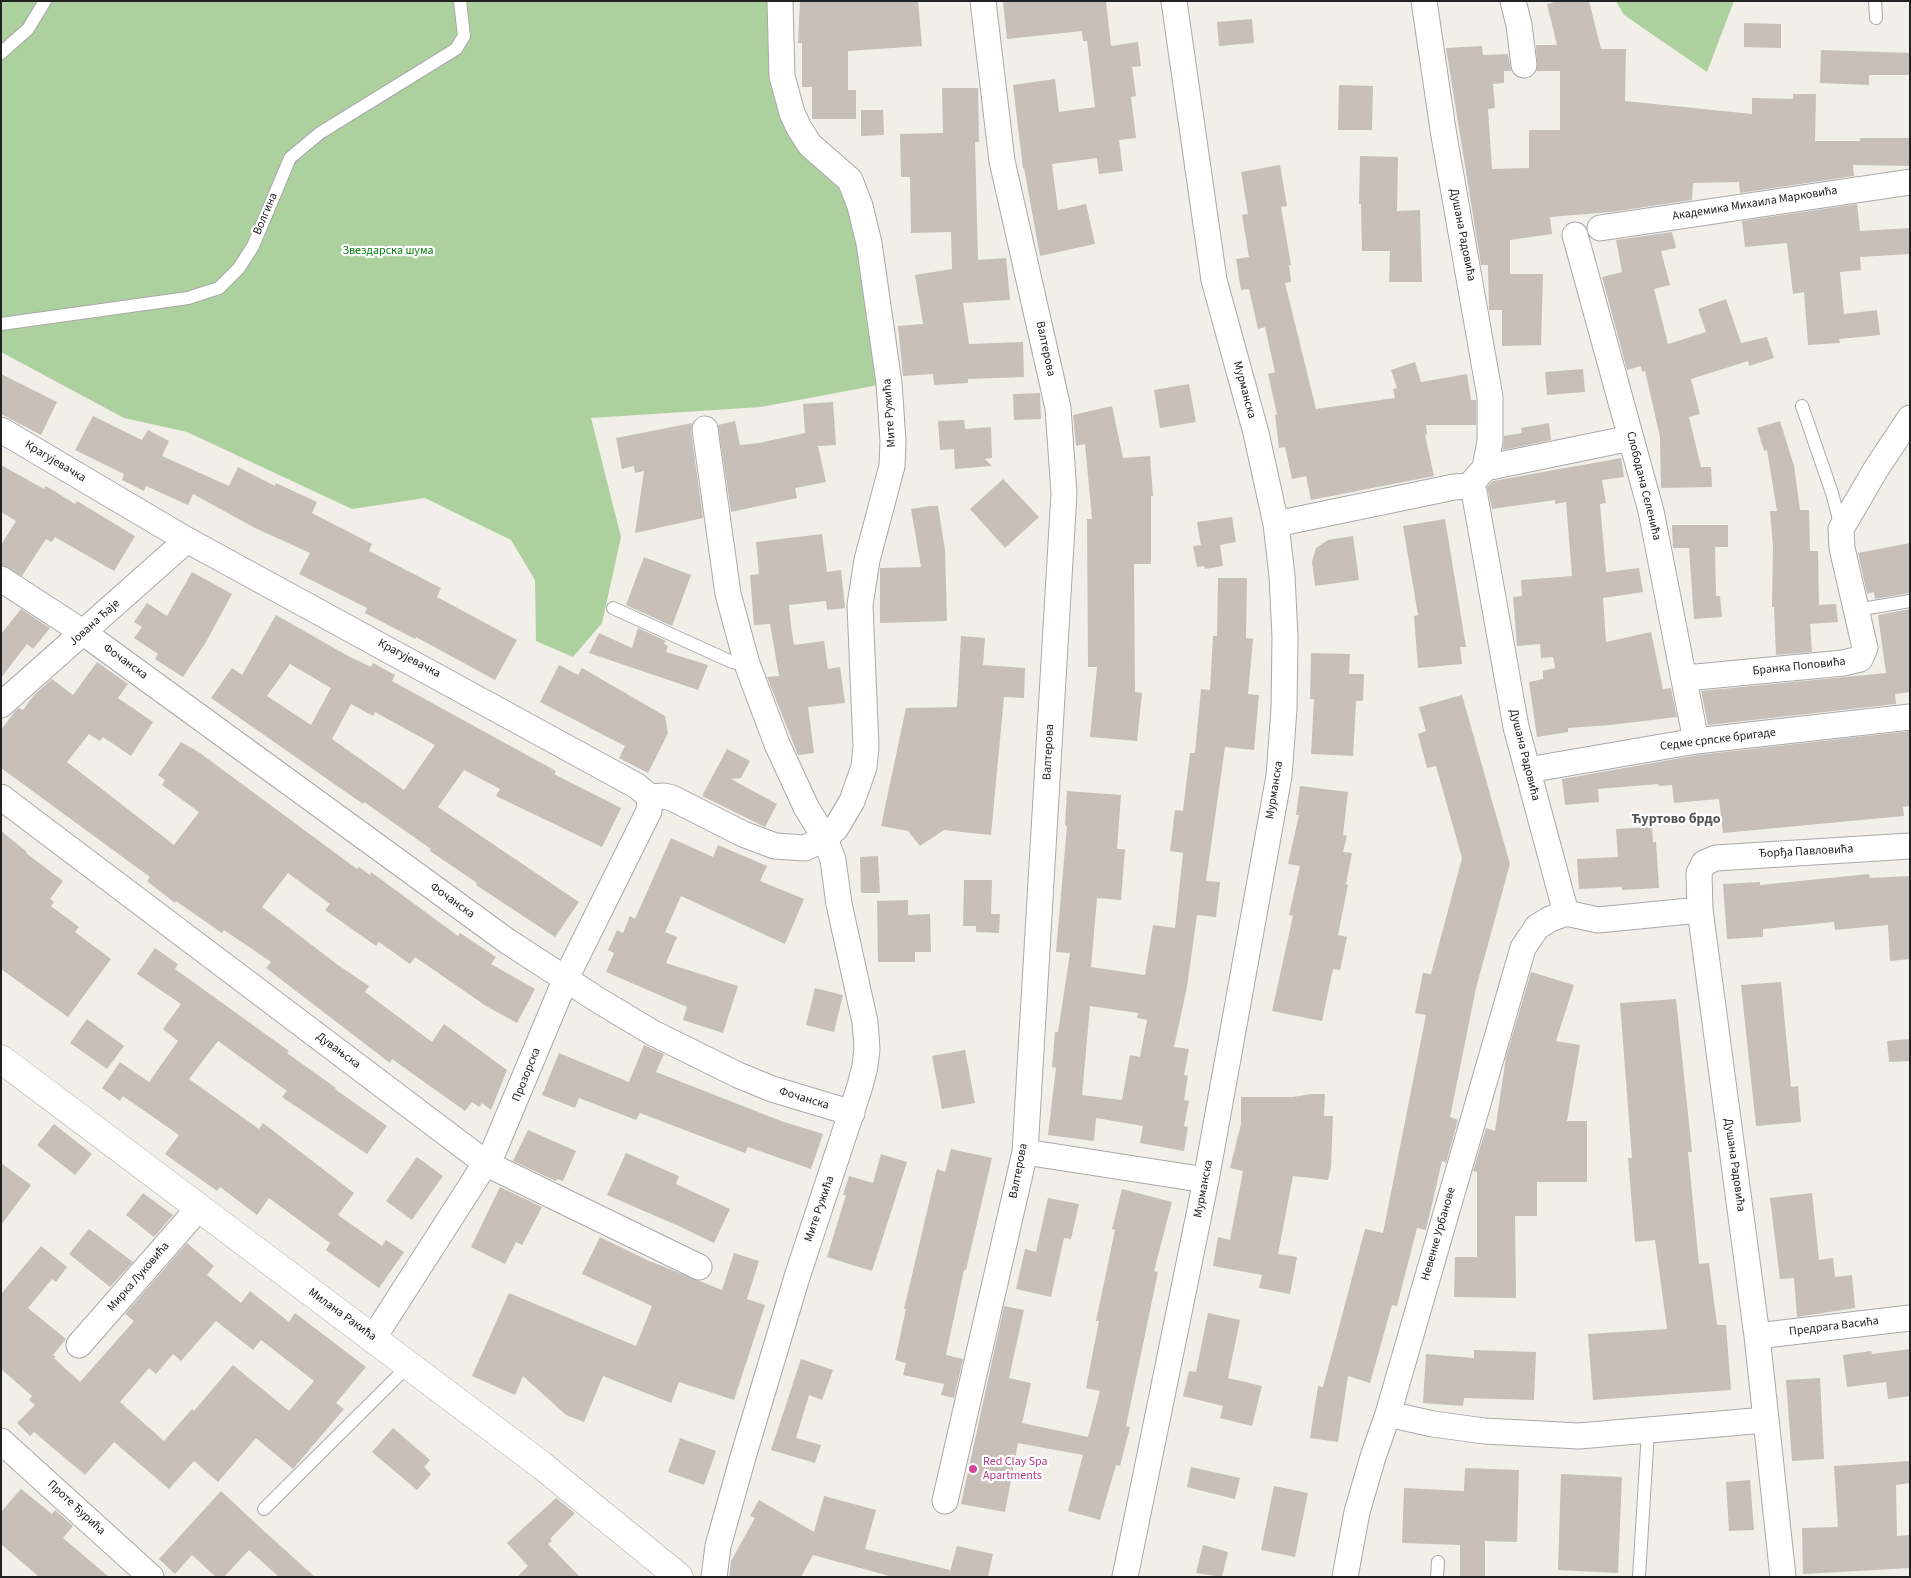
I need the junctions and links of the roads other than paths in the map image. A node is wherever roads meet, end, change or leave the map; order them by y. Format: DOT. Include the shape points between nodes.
graph roads {
  1 [pos="45,1"];
  2 [pos="460,1"];
  3 [pos="780,1"];
  4 [pos="983,1"];
  5 [pos="1174,1"];
  6 [pos="1424,1"];
  7 [pos="1513,1"];
  8 [pos="1875,1"];
  9 [pos="1876,18"];
  10 [pos="1,53"];
  11 [pos="1524,65"];
  12 [pos="1910,182"];
  13 [pos="1600,228"];
  14 [pos="1574,235"];
  15 [pos="1,324"];
  16 [pos="1802,406"];
  17 [pos="1910,418"];
  18 [pos="705,429"];
  19 [pos="1,430"];
  20 [pos="1631,438"];
  21 [pos="1477,477"];
  22 [pos="1276,524"];
  23 [pos="1841,529"];
  24 [pos="187,540"];
  25 [pos="1,580"];
  26 [pos="1910,601"];
  27 [pos="613,608"];
  28 [pos="1856,610"];
  29 [pos="84,633"];
  30 [pos="747,664"];
  31 [pos="1686,678"];
  32 [pos="1,706"];
  33 [pos="1910,717"];
  34 [pos="1696,741"];
  35 [pos="1528,770"];
  36 [pos="1,797"];
  37 [pos="650,797"];
  38 [pos="825,838"];
  39 [pos="1910,846"];
  40 [pos="1704,863"];
  41 [pos="1700,910"];
  42 [pos="1566,914"];
  43 [pos="566,978"];
  44 [pos="1,1059"];
  45 [pos="852,1113"];
  46 [pos="1025,1152"];
  47 [pos="487,1164"];
  48 [pos="1206,1180"];
  49 [pos="198,1209"];
  50 [pos="699,1268"];
  51 [pos="1910,1318"];
  52 [pos="1757,1336"];
  53 [pos="374,1337"];
  54 [pos="79,1345"];
  55 [pos="409,1365"];
  56 [pos="1388,1414"];
  57 [pos="1765,1420"];
  58 [pos="1648,1431"];
  59 [pos="1,1440"];
  60 [pos="945,1501"];
  61 [pos="264,1509"];
  62 [pos="1438,1562"];
  63 [pos="151,1577"];
  64 [pos="679,1577"];
  65 [pos="714,1577"];
  66 [pos="1125,1577"];
  67 [pos="1345,1577"];
  68 [pos="1437,1577"];
  69 [pos="1639,1577"];
  70 [pos="1783,1577"];
  1 -- 10 [label="lane" via="28,29"];
  2 -- 15 [label="lane, Волгина" via="464,36 456,49 320,133 290,158 253,246 239,268 219,288 188,298"];
  3 -- 38 [label="street, Мите Ружића" via="782,76 792,113 810,145 850,180 860,206 869,244 889,383 893,440 892,466 867,560 860,605 866,746 864,767 844,816"];
  4 -- 46 [label="street, Валтерова" via="1002,161 1058,408 1064,493"];
  5 -- 22 [label="street, Мурманска" via="1214,280 1256,433"];
  6 -- 21 [label="street, Душана Радовића" via="1444,136 1490,396 1490,440"];
  7 -- 11 [label="street" via="1520,25"];
  8 -- 9 [label="lane"];
  12 -- 13 [label="street, Академика Михаила Марковића"];
  14 -- 20 [label="street, Слободана Селенића"];
  16 -- 23 [label="lane, Бранка Поповића"];
  17 -- 23 [label="street"];
  18 -- 30 [label="street, Мите Ружића" via="728,594"];
  19 -- 24 [label="street, Крагујевачка"];
  20 -- 21 [label="street"];
  20 -- 31 [label="street, Слободана Селенића" via="1651,511"];
  21 -- 22 [label="street" via="1454,486"];
  21 -- 35 [label="street, Душана Радовића" via="1474,491 1510,699"];
  22 -- 48 [label="street, Мурманска" via="1285,637 1279,776"];
  23 -- 28 [label="street, Бранка Поповића"];
  24 -- 29 [label="street, Јована Ђаје"];
  24 -- 37 [label="street, Крагујевачка" via="637,786"];
  25 -- 29 [label="street, Фочанска"];
  26 -- 28 [label="lane"];
  27 -- 30 [label="lane" via="732,662"];
  28 -- 31 [label="street, Бранка Поповића" via="1865,648 1860,659"];
  29 -- 32 [label="street, Јована Ђаје"];
  29 -- 43 [label="street, Фочанска" via="507,941"];
  30 -- 38 [label="street, Мите Ружића" via="776,744 806,807"];
  31 -- 34 [label="street, Слободана Селенића"];
  33 -- 34 [label="street, Седме српске бригаде"];
  34 -- 35 [label="street, Седме српске бригаде"];
  35 -- 42 [label="street, Душана Радовића"];
  36 -- 47 [label="street, Дувањска"];
  37 -- 38 [label="street" via="672,798 743,834 775,846 805,848"];
  37 -- 43 [label="street, Прозорска" via="649,811"];
  38 -- 45 [label="street, Мите Ружића" via="833,860 839,904 865,1022 865,1066"];
  39 -- 40 [label="street, Ђорђа Павловића" via="1716,858"];
  40 -- 41 [label="street, Душана Радовића" via="1699,873"];
  41 -- 42 [label="street" via="1598,920"];
  41 -- 52 [label="street, Душана Радовића"];
  42 -- 56 [label="street, Невенке Урбанове" via="1537,927 1518,958"];
  43 -- 45 [label="street, Фочанска" via="653,1033 738,1075 772,1089"];
  43 -- 47 [label="street, Прозорска"];
  44 -- 49 [label="street, Милана Ракића"];
  45 -- 65 [label="street, Мите Ружића" via="797,1277 743,1456 718,1546"];
  46 -- 48 [label="street"];
  46 -- 60 [label="street, Валтерова"];
  47 -- 50 [label="street, Дувањска"];
  47 -- 53 [label="street, Прозорска"];
  48 -- 66 [label="street, Мурманска"];
  49 -- 53 [label="street, Милана Ракића"];
  49 -- 54 [label="street, Мирка Луковића"];
  51 -- 52 [label="street, Предрага Васића"];
  52 -- 57 [label="street, Душана Радовића"];
  53 -- 55 [label="street, Милана Ракића"];
  55 -- 61 [label="lane"];
  55 -- 64 [label="street, Милана Ракића" via="540,1464"];
  56 -- 58 [label="street" via="1441,1425 1540,1435"];
  56 -- 67 [label="street, Невенке Урбанове" via="1357,1512"];
  57 -- 58 [label="street"];
  57 -- 70 [label="street, Душана Радовића"];
  58 -- 69 [label="lane"];
  59 -- 63 [label="street, Проте Ђурића"];
  62 -- 68 [label="lane"];
}
